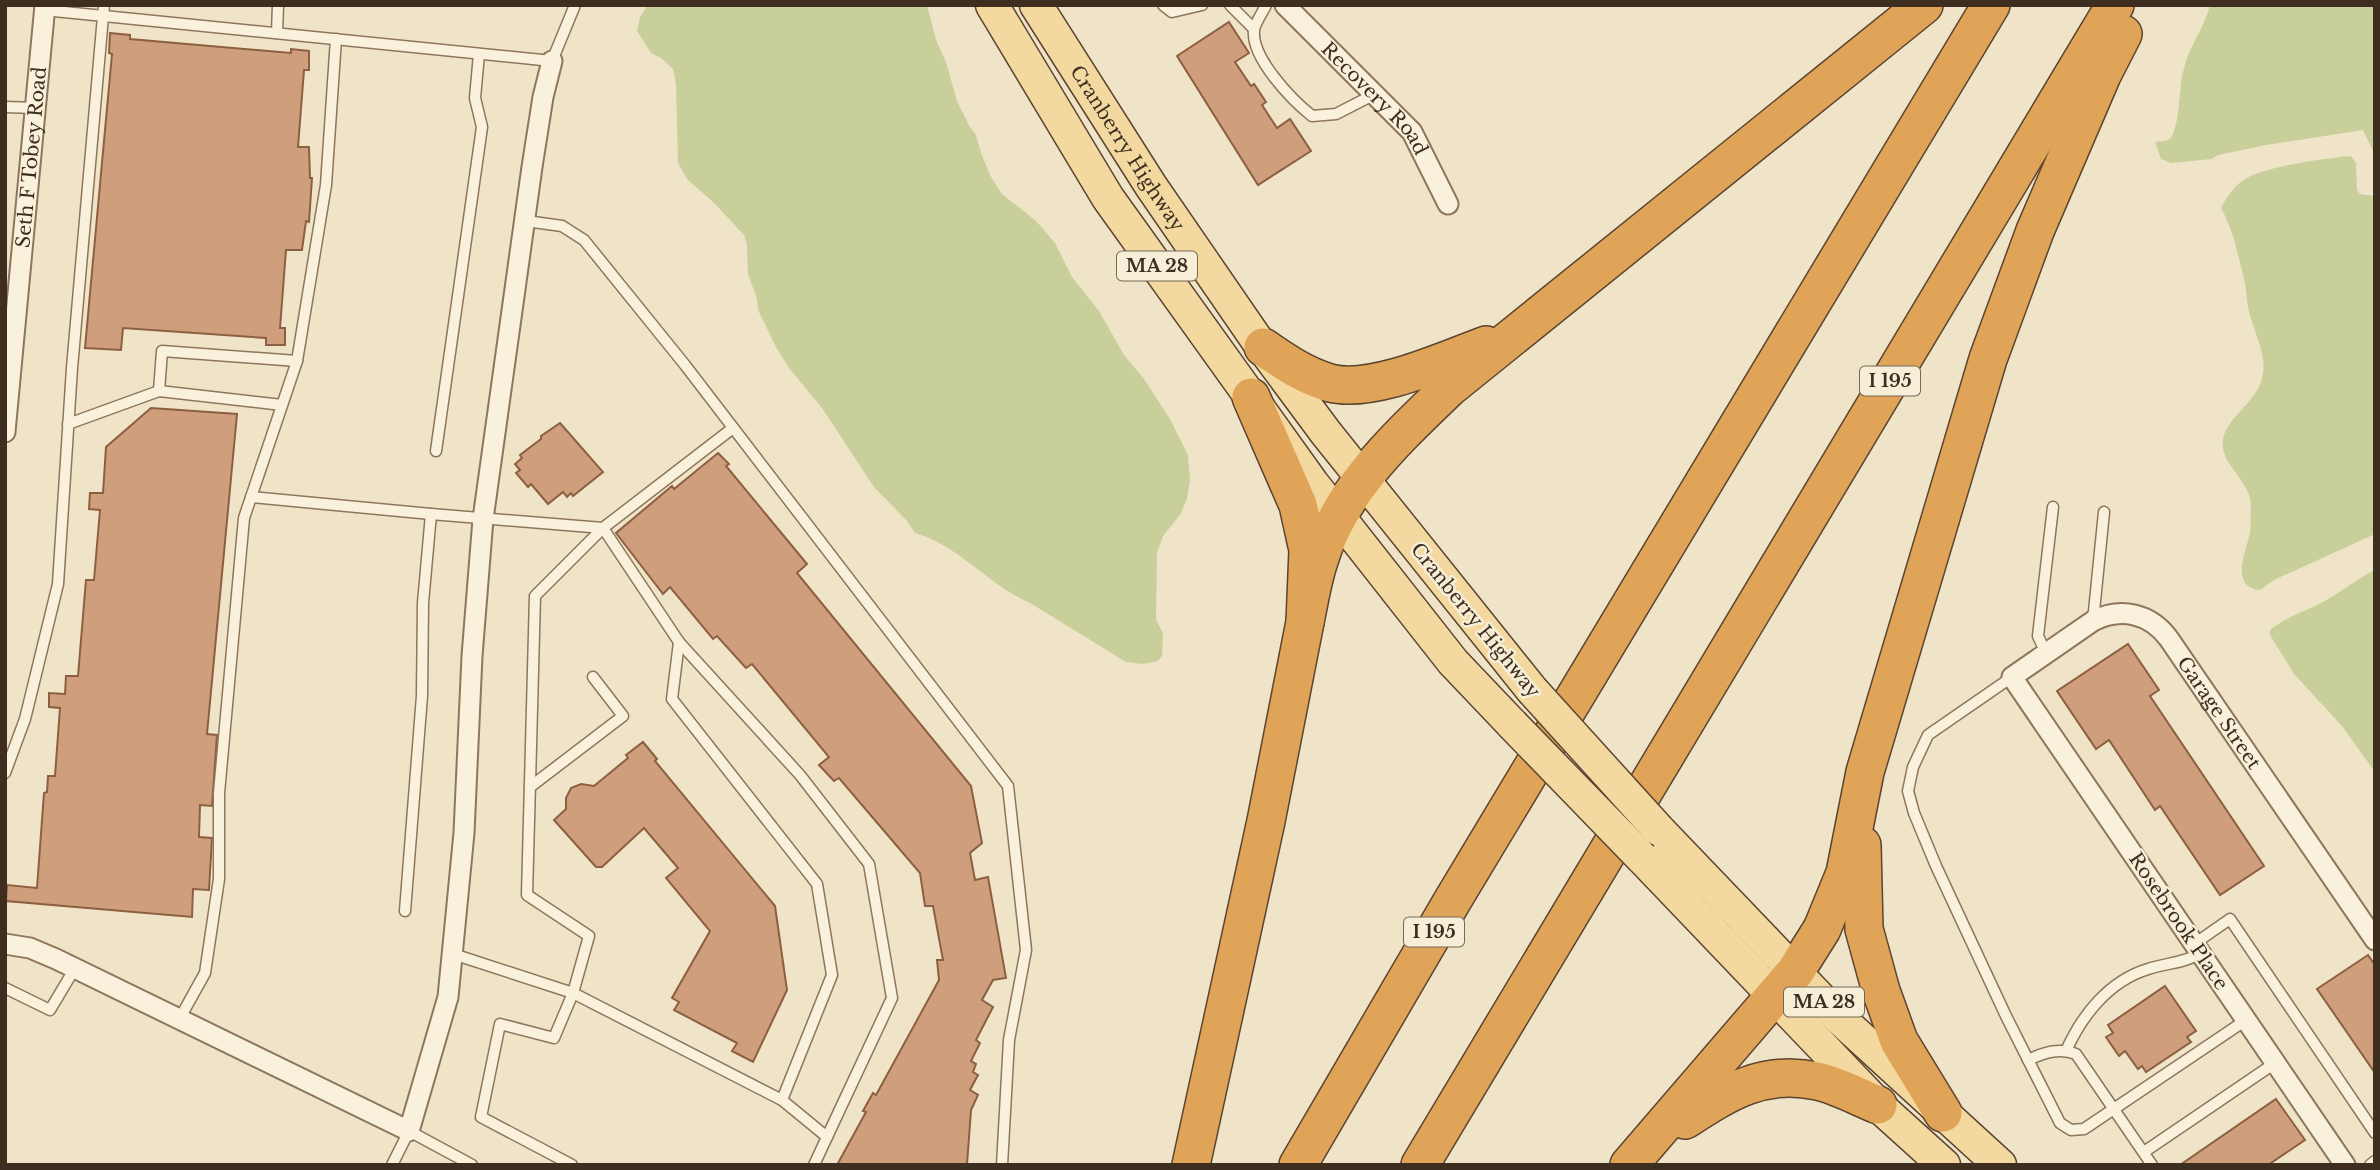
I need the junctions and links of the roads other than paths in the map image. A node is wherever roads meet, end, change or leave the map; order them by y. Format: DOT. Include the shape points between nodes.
graph roads {
  1 [pos="278,5"];
  2 [pos="575,5"];
  3 [pos="992,5"];
  4 [pos="1036,5"];
  5 [pos="1163,5"];
  6 [pos="1202,5"];
  7 [pos="1230,5"];
  8 [pos="1266,5"];
  9 [pos="1285,5"];
  10 [pos="1924,5"];
  11 [pos="1991,5"];
  12 [pos="2115,5"];
  13 [pos="2138,5"];
  14 [pos="45,8"];
  15 [pos="103,10"];
  16 [pos="1254,29"];
  17 [pos="277,33"];
  18 [pos="336,39"];
  19 [pos="479,54"];
  20 [pos="552,61"];
  21 [pos="1375,94"];
  22 [pos="5,107"];
  23 [pos="36,108"];
  24 [pos="1448,204"];
  25 [pos="526,221"];
  26 [pos="1513,335"];
  27 [pos="1263,347"];
  28 [pos="297,361"];
  29 [pos="159,391"];
  30 [pos="1251,397"];
  31 [pos="282,405"];
  32 [pos="68,424"];
  33 [pos="733,428"];
  34 [pos="5,432"];
  35 [pos="436,450"];
  36 [pos="1363,478"];
  37 [pos="251,497"];
  38 [pos="2053,507"];
  39 [pos="2104,512"];
  40 [pos="431,514"];
  41 [pos="1338,516"];
  42 [pos="483,519"];
  43 [pos="603,528"];
  44 [pos="2093,621"];
  45 [pos="1304,622"];
  46 [pos="679,642"];
  47 [pos="2046,653"];
  48 [pos="593,677"];
  49 [pos="2012,677"];
  50 [pos="1865,772"];
  51 [pos="5,773"];
  52 [pos="530,787"];
  53 [pos="405,911"];
  54 [pos="2375,940"];
  55 [pos="5,944"];
  56 [pos="2197,948"];
  57 [pos="453,954"];
  58 [pos="75,968"];
  59 [pos="1784,984"];
  60 [pos="5,988"];
  61 [pos="573,993"];
  62 [pos="180,1018"];
  63 [pos="2246,1020"];
  64 [pos="2066,1051"];
  65 [pos="2028,1060"];
  66 [pos="2275,1063"];
  67 [pos="782,1100"];
  68 [pos="1878,1105"];
  69 [pos="2115,1109"];
  70 [pos="1943,1113"];
  71 [pos="409,1131"];
  72 [pos="2375,1133"];
  73 [pos="827,1137"];
  74 [pos="2144,1152"];
  75 [pos="1637,1157"];
  76 [pos="2375,1161"];
  77 [pos="392,1165"];
  78 [pos="472,1165"];
  79 [pos="572,1165"];
  80 [pos="814,1165"];
  81 [pos="1002,1165"];
  82 [pos="1191,1165"];
  83 [pos="1298,1165"];
  84 [pos="1420,1165"];
  85 [pos="1944,1165"];
  86 [pos="2000,1165"];
  87 [pos="2152,1165"];
  88 [pos="2345,1165"];
  89 [pos="2370,1165"];
  1 -- 17 [label="lane"];
  2 -- 20 [label="lane"];
  3 -- 30 [label="main road, Cranberry Highway / MA 28" via="1108,198"];
  4 -- 27 [label="main road, Cranberry Highway / MA 28" via="1151,186"];
  5 -- 6 [label="lane" via="1172,12"];
  7 -- 16 [label="lane"];
  8 -- 16 [label="lane"];
  9 -- 21 [label="street, Recovery Road"];
  10 -- 26 [label="highway"];
  11 -- 83 [label="highway, I 195"];
  12 -- 84 [label="highway, I 195"];
  13 -- 50 [label="highway" via="2102,75 2010,296"];
  14 -- 15 [label="lane"];
  14 -- 23 [label="street, Seth F Tobey Road"];
  15 -- 17 [label="lane"];
  15 -- 32 [label="lane"];
  16 -- 21 [label="lane" via="1257,51 1291,99 1312,116 1336,114"];
  17 -- 18 [label="lane"];
  18 -- 19 [label="lane"];
  18 -- 28 [label="lane" via="326,185"];
  19 -- 20 [label="lane"];
  19 -- 35 [label="lane" via="475,98 482,127"];
  20 -- 25 [label="street"];
  21 -- 24 [label="street, Recovery Road" via="1412,132"];
  22 -- 23 [label="lane"];
  23 -- 34 [label="street, Seth F Tobey Road"];
  25 -- 33 [label="lane" via="562,226 584,240"];
  25 -- 42 [label="street"];
  26 -- 27 [label="highway" via="1410,373 1347,385 1304,373"];
  26 -- 36 [label="highway" via="1448,388"];
  27 -- 36 [label="main road, Cranberry Highway / MA 28"];
  28 -- 29 [label="lane" via="162,351"];
  28 -- 31 [label="lane"];
  29 -- 31 [label="lane"];
  29 -- 32 [label="lane"];
  30 -- 41 [label="main road, Cranberry Highway / MA 28"];
  30 -- 45 [label="highway" via="1298,505 1308,550"];
  31 -- 37 [label="lane"];
  32 -- 51 [label="lane" via="58,584 24,719"];
  33 -- 43 [label="lane"];
  33 -- 81 [label="lane" via="1008,786 1026,950 1009,1040"];
  36 -- 41 [label="highway"];
  36 -- 59 [label="main road, Cranberry Highway / MA 28, bridge" via="1532,690 1658,829"];
  37 -- 40 [label="lane"];
  37 -- 62 [label="lane" via="244,518 219,793 219,879 205,973"];
  38 -- 47 [label="lane" via="2038,636"];
  39 -- 44 [label="lane"];
  40 -- 42 [label="lane"];
  40 -- 53 [label="lane"];
  41 -- 45 [label="highway" via="1318,563"];
  41 -- 59 [label="main road, Cranberry Highway / MA 28, bridge" via="1453,662 1512,724 1642,858"];
  42 -- 43 [label="lane"];
  42 -- 57 [label="street"];
  43 -- 46 [label="lane"];
  43 -- 52 [label="lane" via="536,596"];
  44 -- 47 [label="street, Garage Street"];
  44 -- 54 [label="street, Garage Street" via="2126,613 2147,619 2163,631"];
  45 -- 82 [label="highway"];
  46 -- 67 [label="lane" via="672,699 817,884 832,975"];
  46 -- 73 [label="lane" via="800,775 869,864 892,998"];
  47 -- 49 [label="street, Garage Street"];
  48 -- 52 [label="lane" via="623,716"];
  49 -- 56 [label="street, Rosebrook Place"];
  49 -- 65 [label="lane" via="1927,735 1913,767 1909,791 1936,866"];
  50 -- 59 [label="highway" via="1845,873 1822,929"];
  50 -- 70 [label="highway" via="1864,929 1899,1041"];
  52 -- 61 [label="lane" via="527,895 589,936"];
  55 -- 58 [label="street" via="30,948"];
  56 -- 63 [label="street, Rosebrook Place"];
  56 -- 64 [label="lane" via="2193,958 2140,972 2104,995 2081,1020"];
  56 -- 72 [label="lane" via="2230,919"];
  57 -- 61 [label="lane"];
  57 -- 71 [label="street" via="448,997"];
  58 -- 60 [label="lane" via="50,1010"];
  58 -- 62 [label="street"];
  59 -- 68 [label="main road, Cranberry Highway / MA 28"];
  59 -- 70 [label="main road, Cranberry Highway / MA 28" via="1838,1017"];
  59 -- 75 [label="highway"];
  61 -- 67 [label="lane"];
  61 -- 79 [label="lane" via="554,1038 500,1024 481,1117"];
  62 -- 71 [label="street"];
  63 -- 66 [label="street, Rosebrook Place"];
  63 -- 69 [label="lane"];
  64 -- 65 [label="lane"];
  64 -- 69 [label="lane" via="2080,1058"];
  65 -- 69 [label="lane" via="2065,1128 2084,1129"];
  66 -- 74 [label="lane"];
  66 -- 88 [label="street, Rosebrook Place"];
  67 -- 73 [label="lane"];
  68 -- 75 [label="highway" via="1816,1080 1750,1083 1714,1101"];
  68 -- 85 [label="main road, Cranberry Highway / MA 28"];
  69 -- 74 [label="lane"];
  70 -- 86 [label="main road, Cranberry Highway / MA 28"];
  71 -- 77 [label="lane"];
  71 -- 78 [label="lane"];
  73 -- 80 [label="lane"];
  74 -- 87 [label="lane"];
  76 -- 89 [label="lane"];
}
